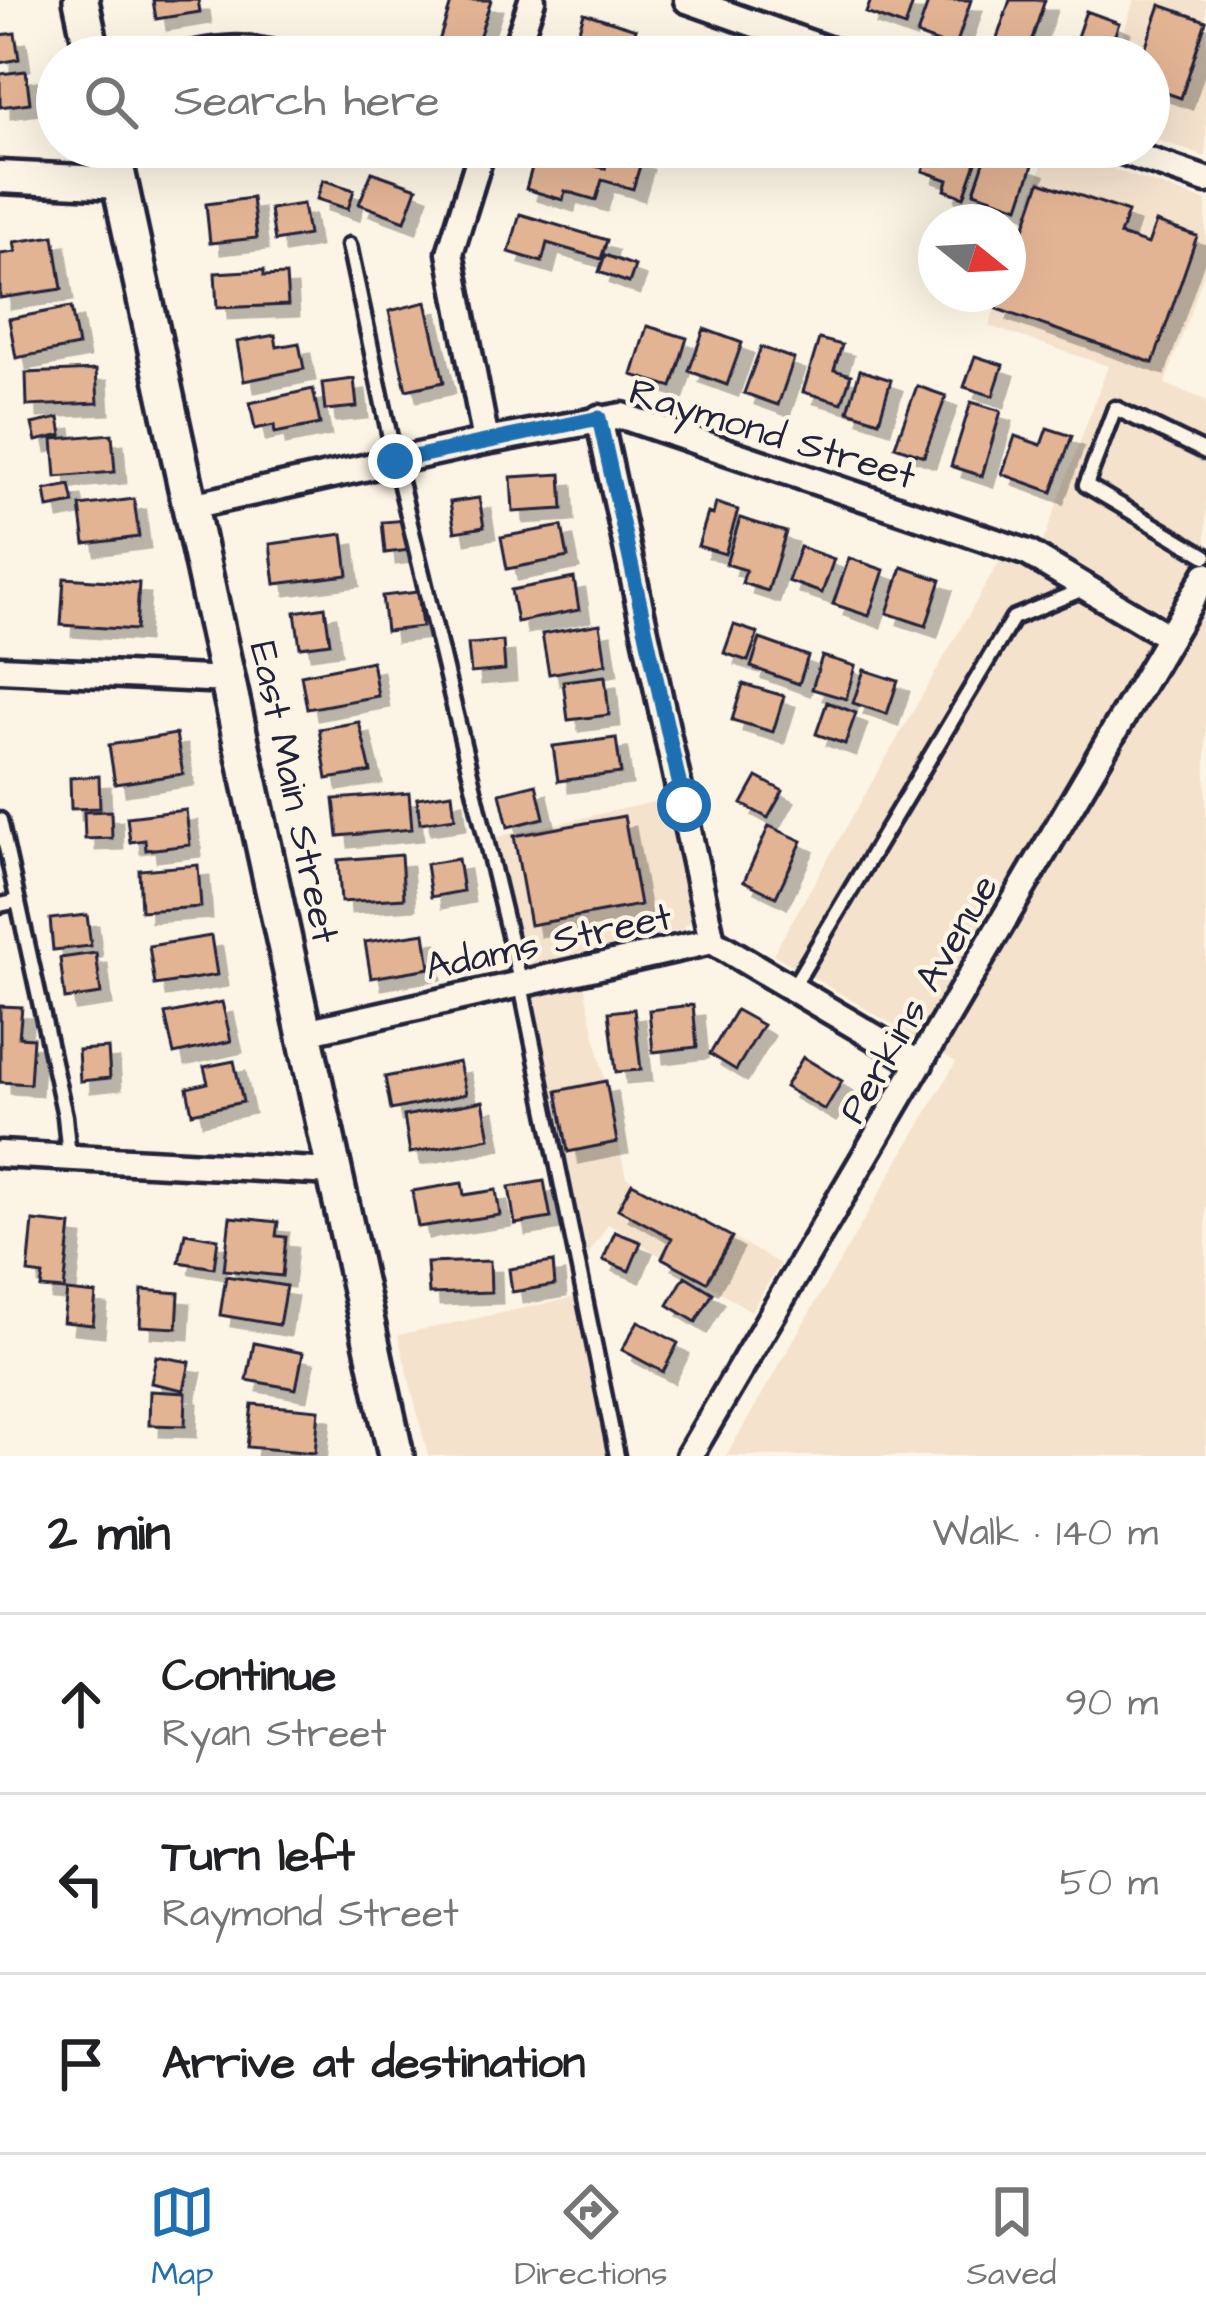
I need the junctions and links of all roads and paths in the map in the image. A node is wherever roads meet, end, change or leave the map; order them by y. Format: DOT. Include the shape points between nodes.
graph roads {
  1 [pos="81,0"];
  2 [pos="532,0"];
  3 [pos="687,0"];
  4 [pos="89,36"];
  5 [pos="520,36"];
  6 [pos="789,36"];
  7 [pos="116,168"];
  8 [pos="476,168"];
  9 [pos="1170,168"];
  10 [pos="0,178"];
  11 [pos="1206,180"];
  12 [pos="119,183"];
  13 [pos="349,244"];
  14 [pos="599,418"];
  15 [pos="487,441"];
  16 [pos="1206,452"];
  17 [pos="395,461"];
  18 [pos="191,506"];
  19 [pos="1206,556"];
  20 [pos="1206,575"];
  21 [pos="1090,586"];
  22 [pos="1169,637"];
  23 [pos="0,669"];
  24 [pos="228,680"];
  25 [pos="0,820"];
  26 [pos="18,901"];
  27 [pos="0,905"];
  28 [pos="712,941"];
  29 [pos="521,986"];
  30 [pos="793,987"];
  31 [pos="304,1032"];
  32 [pos="920,1064"];
  33 [pos="0,1154"];
  34 [pos="70,1159"];
  35 [pos="333,1172"];
  36 [pos="396,1456"];
  37 [pos="617,1456"];
  38 [pos="689,1456"];
  1 -- 4 [label="main road"];
  2 -- 5 [label="street"];
  3 -- 6 [label="street"];
  7 -- 12 [label="main road, East Main Street"];
  8 -- 15 [label="street" via="449,253"];
  9 -- 11 [label="street"];
  10 -- 12 [label="street"];
  12 -- 18 [label="main road, East Main Street"];
  13 -- 17 [label="lane"];
  14 -- 15 [label="street, Raymond Street"];
  14 -- 21 [label="street, Raymond Street" via="622,416 749,456 1028,553"];
  14 -- 28 [label="street"];
  15 -- 17 [label="street, Raymond Street"];
  16 -- 19 [label="lane" via="1115,408 1086,485"];
  17 -- 18 [label="street, Raymond Street"];
  17 -- 29 [label="lane"];
  18 -- 24 [label="main road, East Main Street"];
  20 -- 22 [label="street, Perkins Avenue"];
  21 -- 22 [label="street, Raymond Street"];
  21 -- 30 [label="lane" via="1013,618"];
  22 -- 32 [label="street, Perkins Avenue"];
  23 -- 24 [label="street"];
  24 -- 31 [label="main road, East Main Street"];
  25 -- 26 [label="lane"];
  26 -- 27 [label="lane"];
  26 -- 34 [label="lane"];
  28 -- 29 [label="street, Adams Street"];
  28 -- 30 [label="street, Adams Street"];
  29 -- 31 [label="street, Adams Street"];
  29 -- 37 [label="lane"];
  30 -- 32 [label="street, Adams Street"];
  31 -- 35 [label="main road, East Main Street"];
  32 -- 38 [label="street, Perkins Avenue"];
  33 -- 34 [label="street"];
  34 -- 35 [label="street"];
  35 -- 36 [label="main road, East Main Street"];
}
